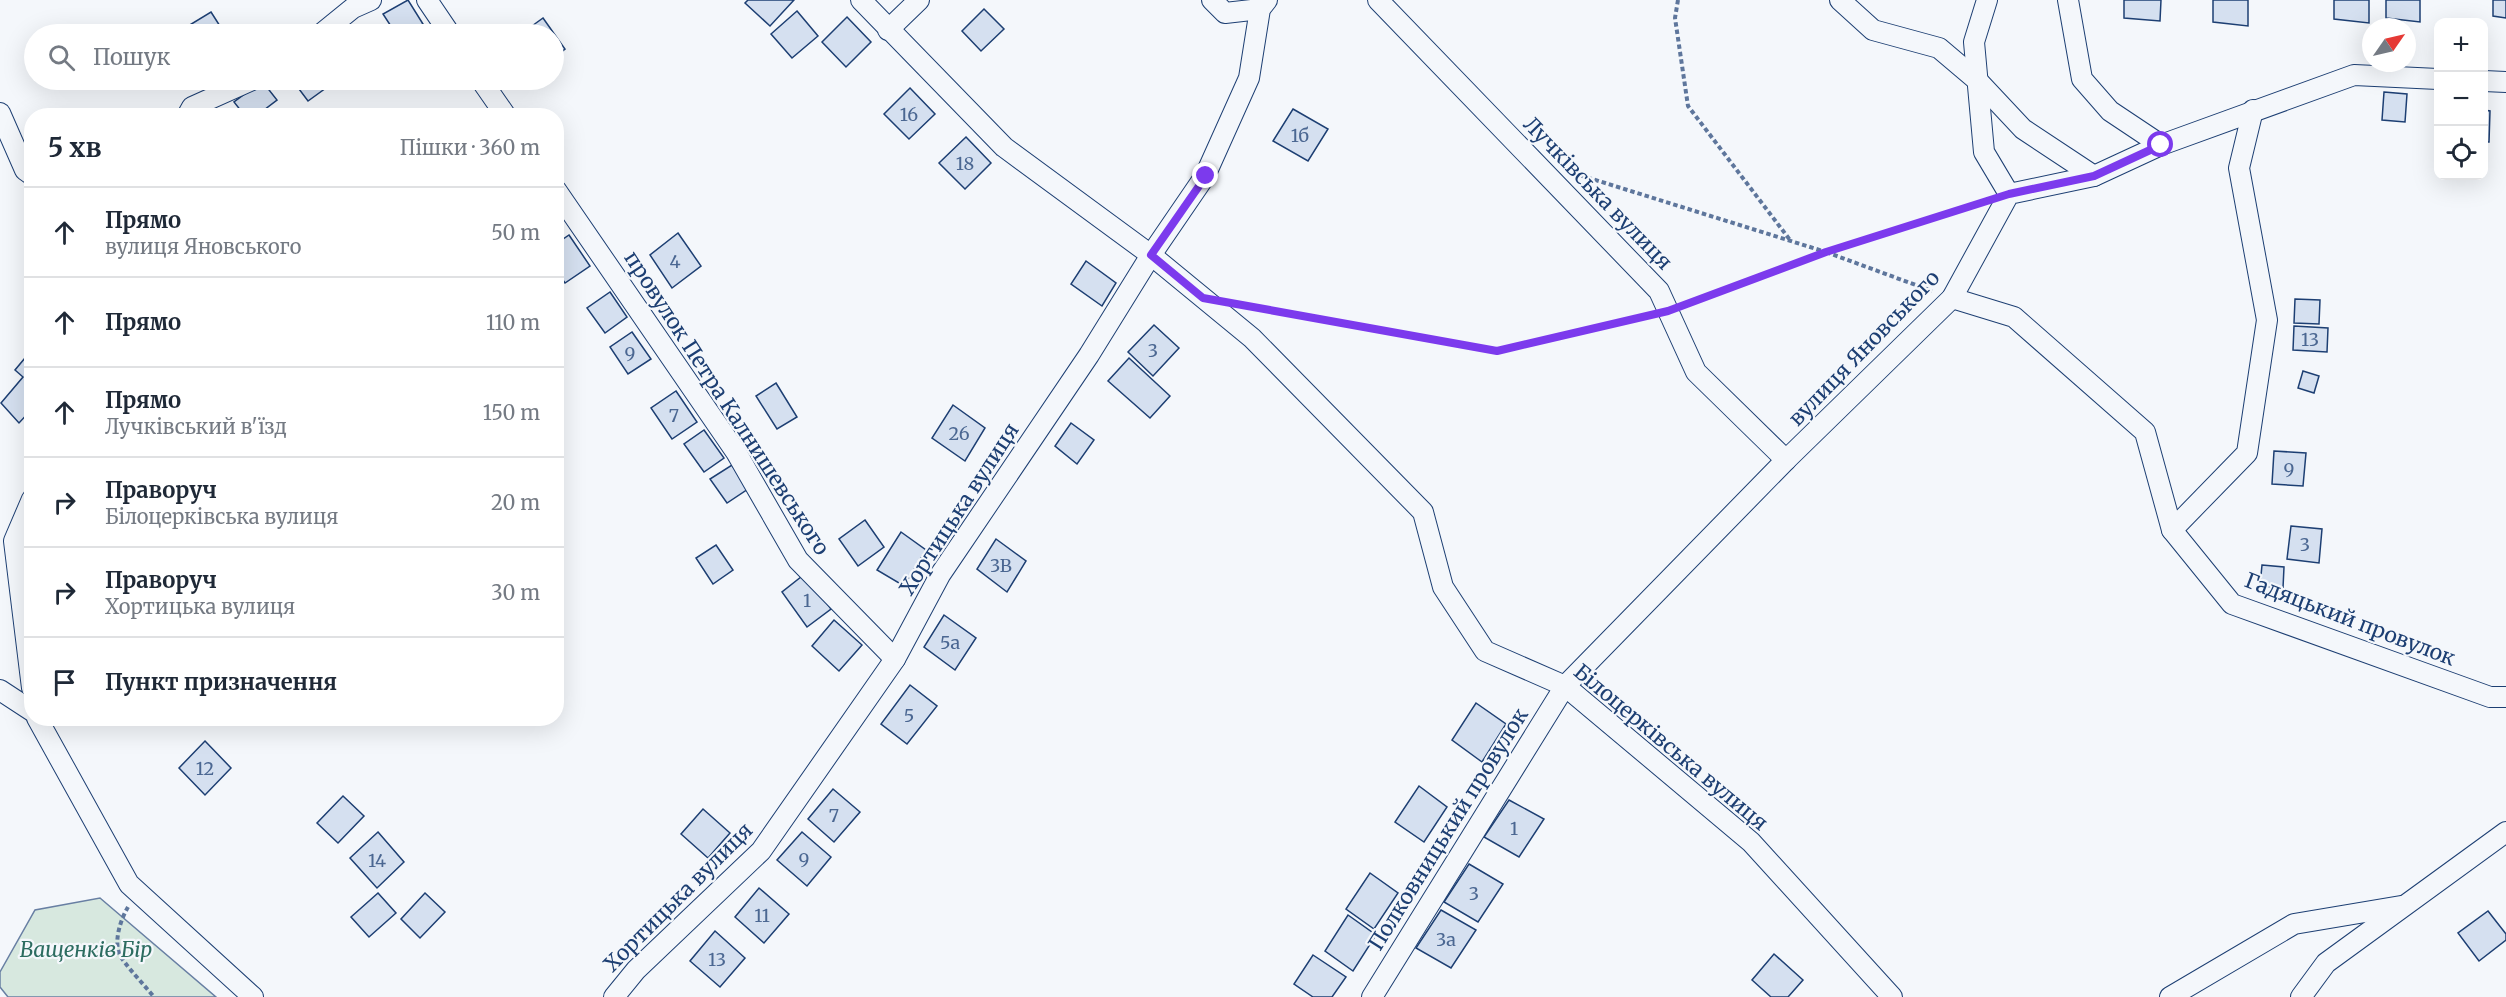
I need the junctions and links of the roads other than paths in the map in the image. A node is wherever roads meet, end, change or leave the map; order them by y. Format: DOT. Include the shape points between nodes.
graph roads {
  1 [pos="371,0"];
  2 [pos="427,0"];
  3 [pos="861,0"];
  4 [pos="919,0"];
  5 [pos="1212,0"];
  6 [pos="1378,0"];
  7 [pos="1840,0"];
  8 [pos="1988,0"];
  9 [pos="2068,0"];
  10 [pos="1264,4"];
  11 [pos="334,24"];
  12 [pos="443,24"];
  13 [pos="888,30"];
  14 [pos="2434,79"];
  15 [pos="1978,81"];
  16 [pos="2488,81"];
  17 [pos="2506,82"];
  18 [pos="230,90"];
  19 [pos="488,90"];
  20 [pos="191,108"];
  21 [pos="500,108"];
  22 [pos="2253,110"];
  23 [pos="0,113"];
  24 [pos="2161,145"];
  25 [pos="24,168"];
  26 [pos="2094,176"];
  27 [pos="2009,194"];
  28 [pos="564,202"];
  29 [pos="1151,255"];
  30 [pos="1952,298"];
  31 [pos="1786,460"];
  32 [pos="24,514"];
  33 [pos="2172,530"];
  34 [pos="7,545"];
  35 [pos="24,642"];
  36 [pos="895,658"];
  37 [pos="1565,686"];
  38 [pos="0,690"];
  39 [pos="2501,700"];
  40 [pos="24,706"];
  41 [pos="42,726"];
  42 [pos="2506,832"];
  43 [pos="2404,906"];
  44 [pos="253,997"];
  45 [pos="614,997"];
  46 [pos="1371,997"];
  47 [pos="1892,997"];
  48 [pos="2170,997"];
  49 [pos="2301,997"];
  1 -- 11 [label="street"];
  2 -- 12 [label="street"];
  3 -- 13 [label="street, Білоцерківська вулиця"];
  4 -- 13 [label="street"];
  5 -- 10 [label="street" via="1225,13"];
  6 -- 31 [label="street, Лучківська вулиця" via="1659,291 1696,372"];
  7 -- 15 [label="street" via="1873,30 1939,48"];
  8 -- 15 [label="street" via="1974,42"];
  9 -- 24 [label="street" via="2082,79 2110,111"];
  10 -- 29 [label="street, Хортицька вулиця" via="1249,78 1206,176"];
  13 -- 29 [label="street, Білоцерківська вулиця" via="1004,147"];
  14 -- 22 [label="street" via="2354,75"];
  15 -- 26 [label="street" via="2023,129"];
  15 -- 27 [label="street" via="1984,152"];
  16 -- 17 [label="street"];
  18 -- 20 [label="street"];
  19 -- 21 [label="street"];
  22 -- 24 [label="street"];
  22 -- 33 [label="street" via="2239,168 2267,320 2247,453"];
  23 -- 25 [label="street"];
  24 -- 26 [label="street"];
  26 -- 27 [label="street"];
  27 -- 30 [label="street, вулиця Яновського"];
  28 -- 36 [label="street, провулок Петра Калнишевського" via="736,452 798,560"];
  29 -- 36 [label="street, Хортицька вулиця" via="1089,355 940,575"];
  29 -- 37 [label="street, Білоцерківська вулиця" via="1252,338 1423,512 1443,587 1485,651"];
  30 -- 31 [label="street, вулиця Яновського"];
  30 -- 33 [label="street, Гадяцький провулок" via="2014,317 2145,432"];
  31 -- 37 [label="street, вулиця Яновського"];
  32 -- 34 [label="street"];
  33 -- 39 [label="street, Гадяцький провулок" via="2232,604"];
  34 -- 35 [label="street"];
  36 -- 45 [label="street, Хортицька вулиця" via="761,851 636,970"];
  37 -- 46 [label="street, Полковницький провулок"];
  37 -- 47 [label="street, Білоцерківська вулиця" via="1751,842"];
  38 -- 40 [label="street"];
  41 -- 44 [label="street" via="129,884"];
  42 -- 43 [label="street"];
  43 -- 48 [label="street" via="2294,924"];
  43 -- 49 [label="street" via="2326,963"];
}
